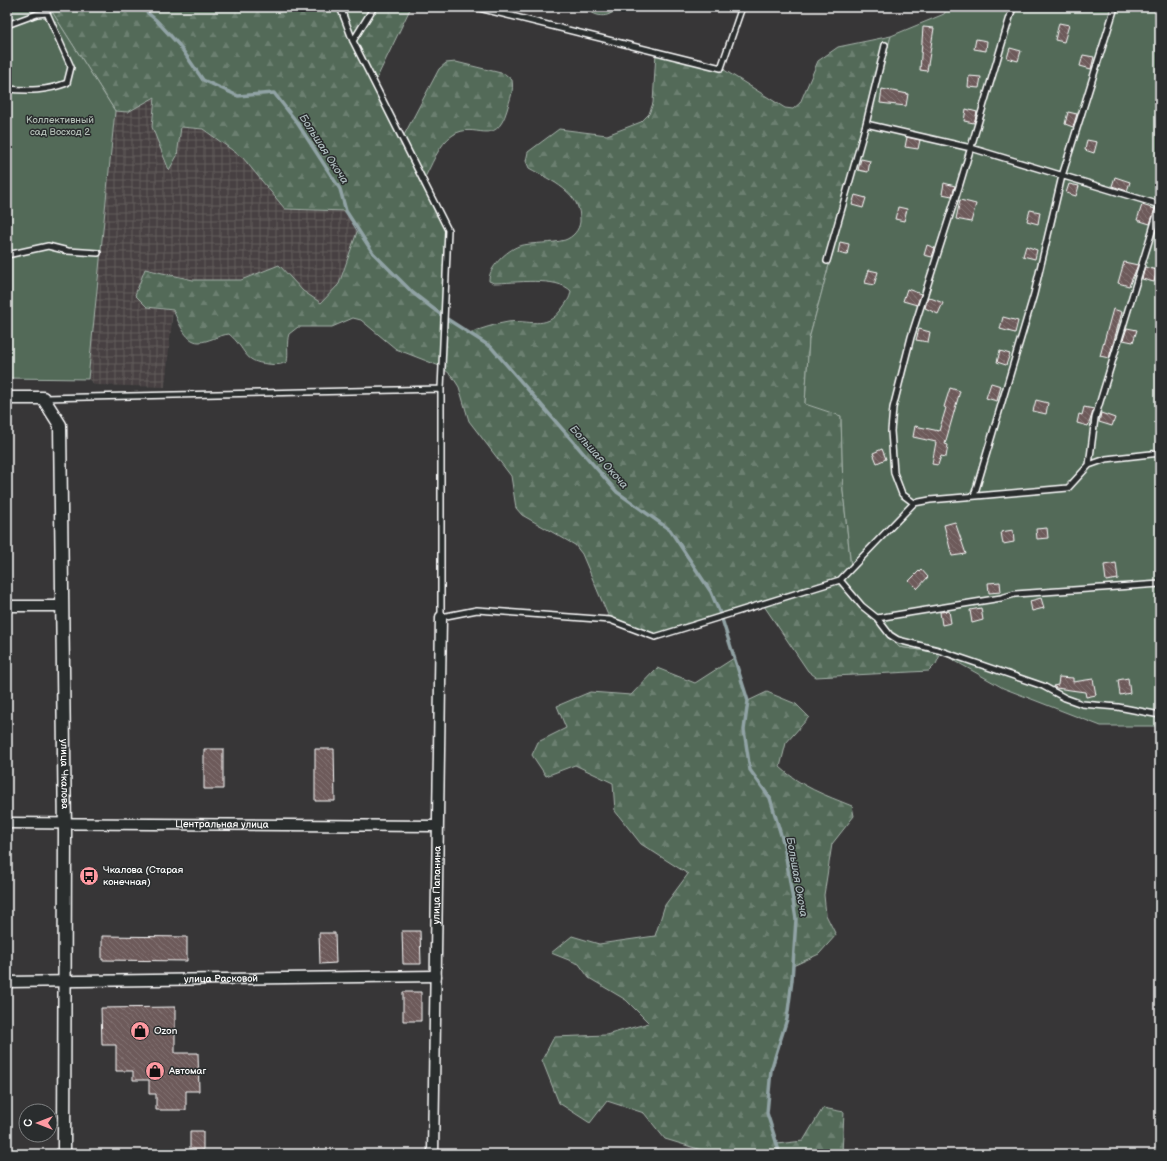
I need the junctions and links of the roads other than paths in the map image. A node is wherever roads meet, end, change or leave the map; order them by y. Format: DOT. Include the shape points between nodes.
graph roads {
  1 [pos="340,7"];
  2 [pos="374,7"];
  3 [pos="475,7"];
  4 [pos="742,7"];
  5 [pos="1013,7"];
  6 [pos="1115,7"];
  7 [pos="7,25"];
  8 [pos="353,41"];
  9 [pos="885,45"];
  10 [pos="7,89"];
  11 [pos="866,124"];
  12 [pos="971,148"];
  13 [pos="1062,176"];
  14 [pos="1160,205"];
  15 [pos="98,253"];
  16 [pos="7,255"];
  17 [pos="827,261"];
  18 [pos="441,389"];
  19 [pos="7,398"];
  20 [pos="43,398"];
  21 [pos="1160,453"];
  22 [pos="1089,465"];
  23 [pos="974,496"];
  24 [pos="914,503"];
  25 [pos="840,580"];
  26 [pos="1160,584"];
  27 [pos="7,606"];
  28 [pos="62,606"];
  29 [pos="441,616"];
  30 [pos="877,618"];
  31 [pos="1160,716"];
  32 [pos="7,823"];
  33 [pos="64,823"];
  34 [pos="436,826"];
  35 [pos="436,976"];
  36 [pos="7,982"];
  37 [pos="64,982"];
  38 [pos="64,1154"];
  39 [pos="433,1154"];
  1 -- 8 [label="lane"];
  2 -- 8 [label="lane"];
  3 -- 4 [label="lane" via="722,68"];
  5 -- 12 [label="lane"];
  6 -- 13 [label="lane"];
  7 -- 10 [label="lane" via="47,13 71,67 67,83 56,87 42,90"];
  8 -- 18 [label="lane" via="448,230"];
  9 -- 11 [label="lane"];
  11 -- 12 [label="lane"];
  11 -- 17 [label="lane"];
  12 -- 13 [label="lane"];
  12 -- 24 [label="lane" via="911,337 893,408 891,431 894,472 902,494"];
  13 -- 14 [label="lane"];
  13 -- 23 [label="lane" via="1034,294"];
  14 -- 22 [label="lane" via="1095,418"];
  15 -- 16 [label="lane" via="68,251 48,246"];
  18 -- 20 [label="lane"];
  18 -- 29 [label="lane"];
  19 -- 20 [label="street"];
  20 -- 28 [label="street, улица Чкалова" via="60,425"];
  21 -- 22 [label="lane" via="1106,459"];
  22 -- 23 [label="lane" via="1068,488"];
  23 -- 24 [label="lane"];
  24 -- 25 [label="lane"];
  25 -- 29 [label="lane" via="655,637 610,620 477,610"];
  25 -- 30 [label="lane" via="862,606"];
  26 -- 30 [label="lane" via="1015,594"];
  27 -- 28 [label="street"];
  28 -- 33 [label="street, улица Чкалова"];
  29 -- 34 [label="street, улица Папанина"];
  30 -- 31 [label="lane" via="890,635 898,640 938,650 1043,686 1082,704 1118,707"];
  32 -- 33 [label="street, Центральная улица"];
  33 -- 34 [label="street, Центральная улица"];
  33 -- 37 [label="street, улица Чкалова"];
  34 -- 35 [label="street, улица Папанина"];
  35 -- 37 [label="street, улица Расковой"];
  35 -- 39 [label="street, улица Папанина"];
  36 -- 37 [label="street, улица Расковой"];
  37 -- 38 [label="street, улица Чкалова"];
}
